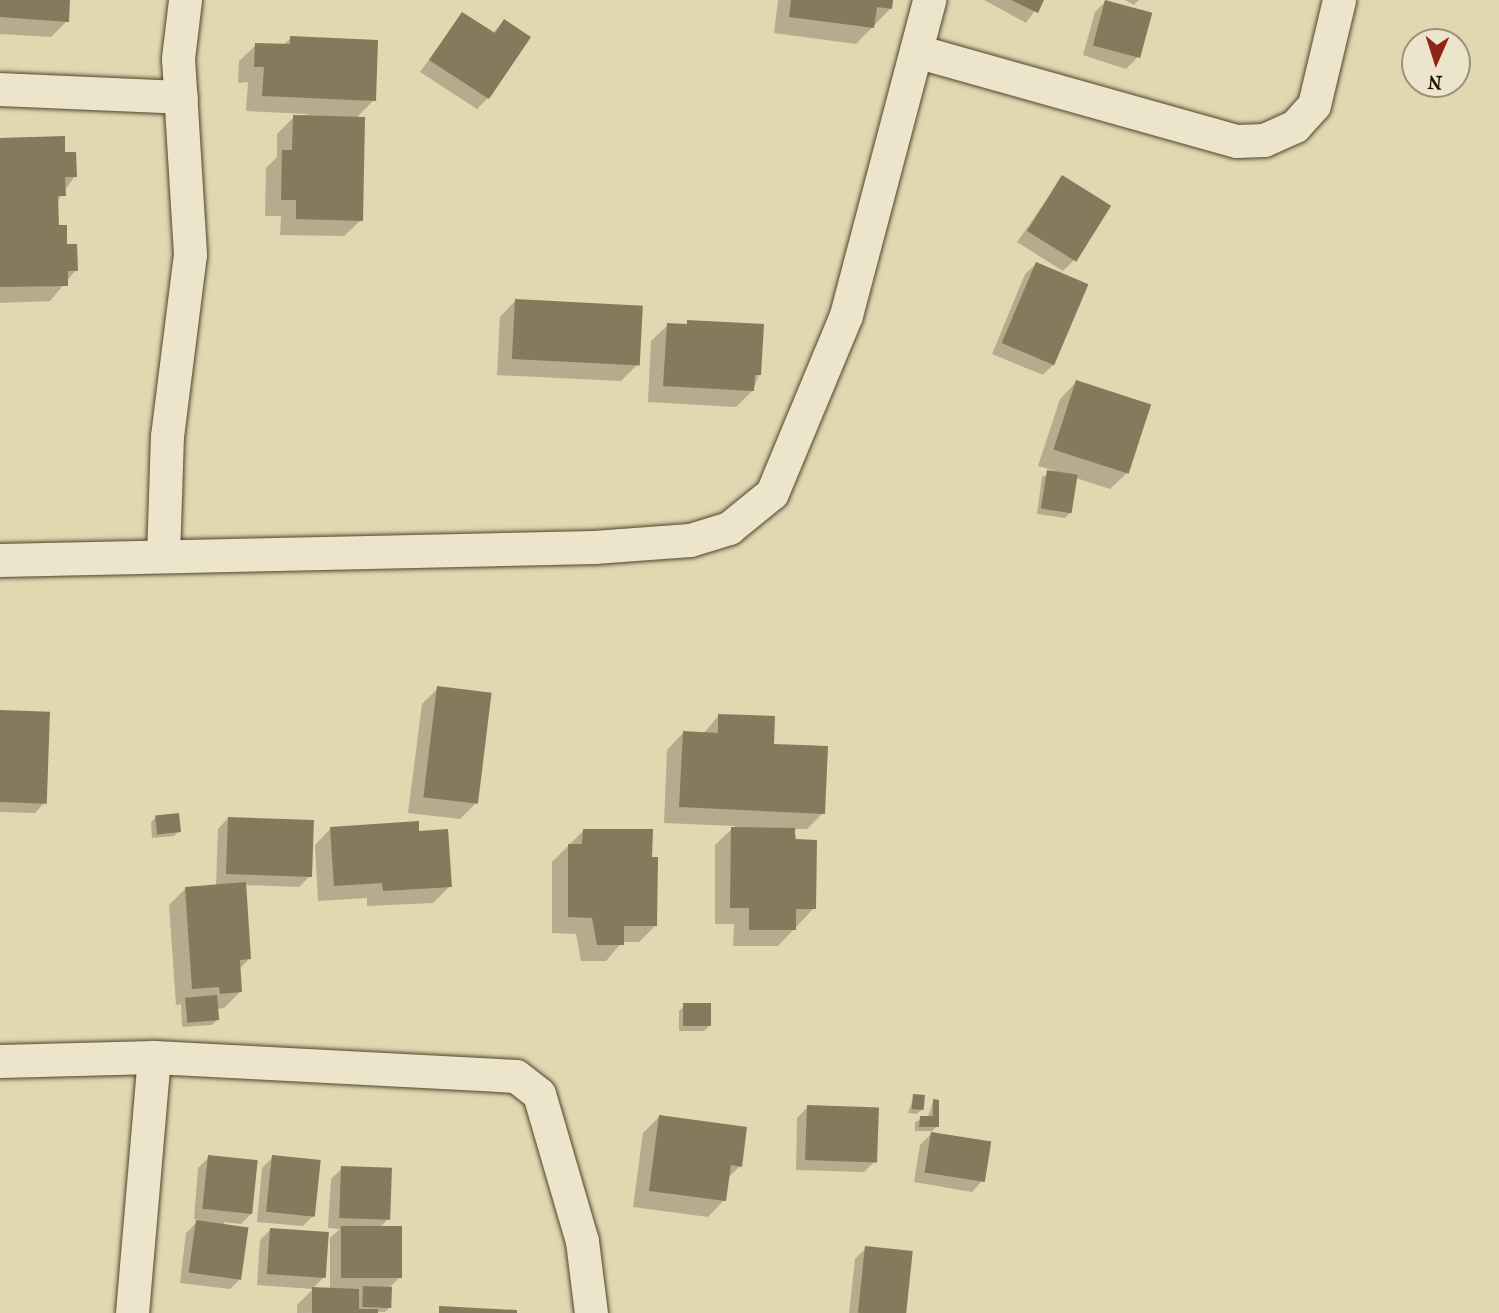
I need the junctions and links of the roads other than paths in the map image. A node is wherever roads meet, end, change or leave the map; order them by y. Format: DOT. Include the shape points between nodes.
graph roads {
  1 [pos="185,0"];
  2 [pos="929,0"];
  3 [pos="1339,0"];
  4 [pos="916,51"];
  5 [pos="0,89"];
  6 [pos="181,97"];
  7 [pos="163,556"];
  8 [pos="0,560"];
  9 [pos="154,1057"];
  10 [pos="0,1061"];
  11 [pos="132,1313"];
  12 [pos="591,1313"];
  1 -- 6 [label="street" via="178,58"];
  2 -- 4 [label="street"];
  3 -- 4 [label="street" via="1314,104 1295,126 1264,140 1237,141"];
  4 -- 7 [label="street" via="846,316 772,493 729,528 690,540 594,547"];
  5 -- 6 [label="street"];
  6 -- 7 [label="street" via="190,254 167,436"];
  7 -- 8 [label="street"];
  9 -- 10 [label="street"];
  9 -- 11 [label="street"];
  9 -- 12 [label="street" via="516,1076 539,1094 582,1241"];
}
